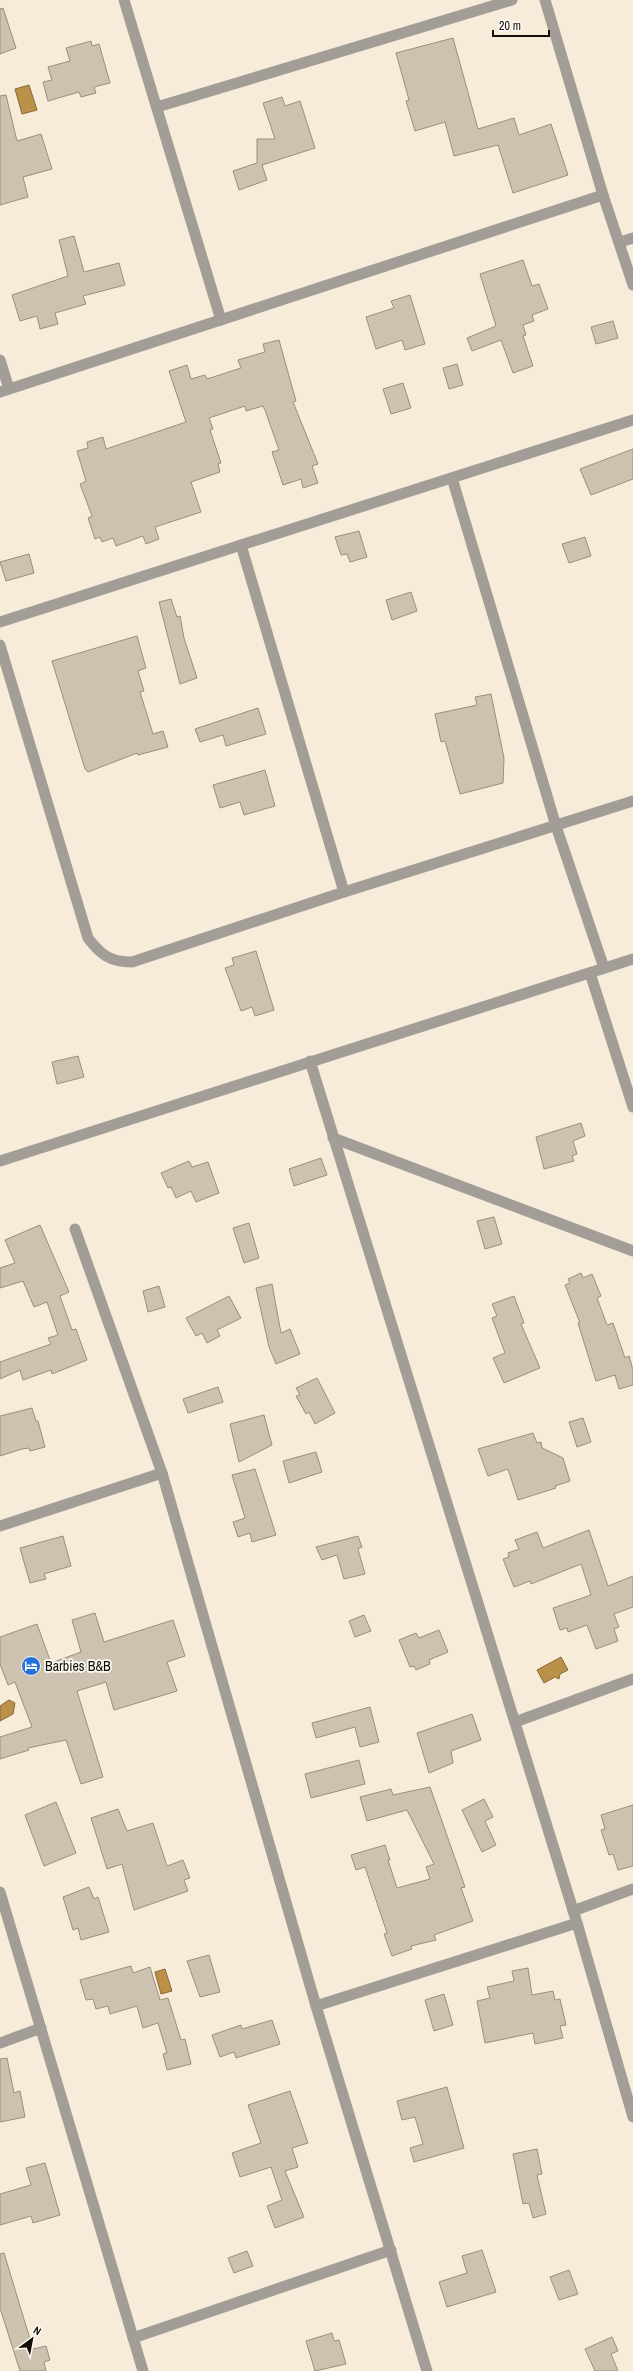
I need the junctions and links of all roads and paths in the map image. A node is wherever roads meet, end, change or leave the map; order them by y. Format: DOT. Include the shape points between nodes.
graph roads {
  1 [pos="124,0"];
  2 [pos="512,0"];
  3 [pos="545,0"];
  4 [pos="157,107"];
  5 [pos="603,195"];
  6 [pos="633,238"];
  7 [pos="620,242"];
  8 [pos="633,285"];
  9 [pos="220,320"];
  10 [pos="0,360"];
  11 [pos="4,390"];
  12 [pos="633,420"];
  13 [pos="452,478"];
  14 [pos="241,545"];
  15 [pos="0,622"];
  16 [pos="0,645"];
  17 [pos="633,801"];
  18 [pos="556,826"];
  19 [pos="344,892"];
  20 [pos="633,959"];
  21 [pos="604,968"];
  22 [pos="590,973"];
  23 [pos="310,1061"];
  24 [pos="633,1107"];
  25 [pos="333,1138"];
  26 [pos="0,1161"];
  27 [pos="75,1229"];
  28 [pos="633,1251"];
  29 [pos="162,1473"];
  30 [pos="0,1526"];
  31 [pos="633,1679"];
  32 [pos="514,1722"];
  33 [pos="633,1889"];
  34 [pos="0,1892"];
  35 [pos="573,1911"];
  36 [pos="577,1923"];
  37 [pos="316,2006"];
  38 [pos="41,2028"];
  39 [pos="0,2043"];
  40 [pos="633,2117"];
  41 [pos="391,2250"];
  42 [pos="133,2338"];
  43 [pos="143,2371"];
  44 [pos="427,2371"];
  1 -- 4 [label="street"];
  2 -- 4 [label="street"];
  3 -- 5 [label="street"];
  4 -- 9 [label="street"];
  5 -- 7 [label="street"];
  5 -- 9 [label="street"];
  6 -- 7 [label="street"];
  7 -- 8 [label="street"];
  9 -- 11 [label="street"];
  10 -- 11 [label="street"];
  12 -- 13 [label="street"];
  13 -- 14 [label="street"];
  13 -- 18 [label="street"];
  14 -- 15 [label="street"];
  14 -- 19 [label="street"];
  16 -- 19 [label="street" via="88,938 107,958 118,962 132,962"];
  17 -- 18 [label="street"];
  18 -- 19 [label="street"];
  18 -- 21 [label="street"];
  20 -- 21 [label="street"];
  21 -- 22 [label="street"];
  22 -- 23 [label="street"];
  22 -- 24 [label="street"];
  23 -- 25 [label="street"];
  23 -- 26 [label="street"];
  25 -- 28 [label="street"];
  25 -- 32 [label="street"];
  27 -- 29 [label="street"];
  29 -- 30 [label="street"];
  29 -- 37 [label="street"];
  31 -- 32 [label="street"];
  32 -- 35 [label="street"];
  33 -- 35 [label="street"];
  34 -- 38 [label="street"];
  35 -- 36 [label="street"];
  36 -- 37 [label="street"];
  36 -- 40 [label="street"];
  37 -- 41 [label="street"];
  38 -- 39 [label="street"];
  38 -- 42 [label="street"];
  41 -- 42 [label="street"];
  41 -- 44 [label="street"];
  42 -- 43 [label="street"];
}
